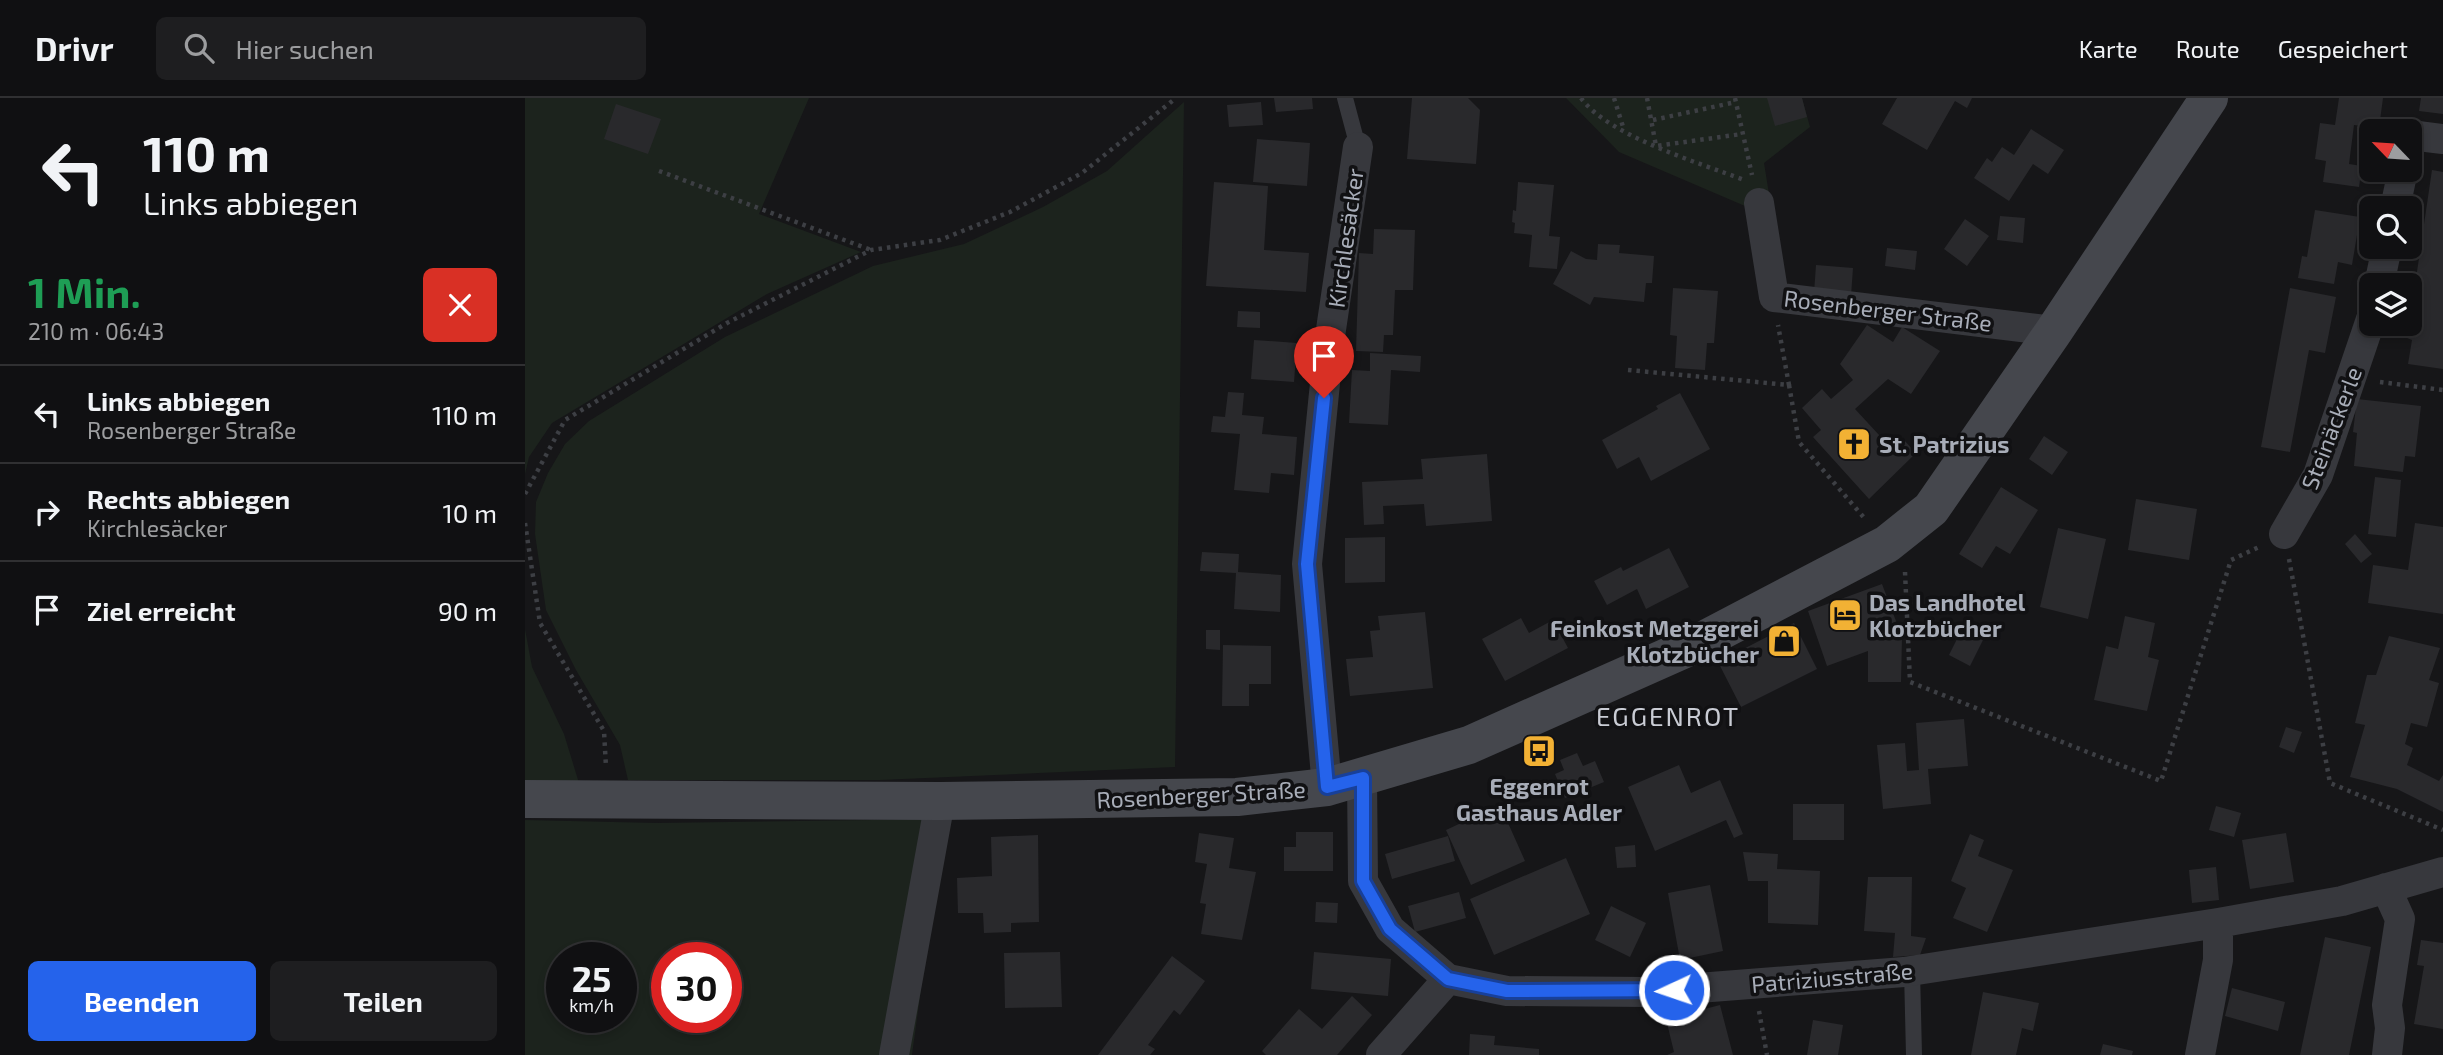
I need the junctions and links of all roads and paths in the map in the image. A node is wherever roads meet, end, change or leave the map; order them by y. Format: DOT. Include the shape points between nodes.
graph roads {
  1 [pos="1176,98"];
  2 [pos="1345,98"];
  3 [pos="1581,98"];
  4 [pos="1614,98"];
  5 [pos="1647,98"];
  6 [pos="2209,98"];
  7 [pos="1735,100"];
  8 [pos="1653,120"];
  9 [pos="1624,130"];
  10 [pos="1742,134"];
  11 [pos="2422,136"];
  12 [pos="2443,139"];
  13 [pos="1656,146"];
  14 [pos="1358,148"];
  15 [pos="659,171"];
  16 [pos="1759,203"];
  17 [pos="871,250"];
  18 [pos="1774,297"];
  19 [pos="2054,331"];
  20 [pos="2365,336"];
  21 [pos="1628,370"];
  22 [pos="2351,379"];
  23 [pos="1789,385"];
  24 [pos="2443,390"];
  25 [pos="525,494"];
  26 [pos="525,523"];
  27 [pos="2284,534"];
  28 [pos="1896,538"];
  29 [pos="1345,783"];
  30 [pos="525,799"];
  31 [pos="609,799"];
  32 [pos="940,801"];
  33 [pos="2443,830"];
  34 [pos="2443,872"];
  35 [pos="2386,888"];
  36 [pos="2218,923"];
  37 [pos="1912,971"];
  38 [pos="1448,979"];
  39 [pos="1754,984"];
  40 [pos="894,1055"];
  41 [pos="1381,1055"];
  42 [pos="1767,1055"];
  43 [pos="1914,1055"];
  44 [pos="2200,1055"];
  45 [pos="2387,1055"];
  1 -- 17 [label="path" via="1082,173 1010,212 940,240"];
  2 -- 14 [label="lane"];
  3 -- 9 [label="path" via="1588,108"];
  4 -- 9 [label="path"];
  5 -- 8 [label="path"];
  6 -- 19 [label="main road, Rosenberger Straße"];
  7 -- 8 [label="path"];
  7 -- 10 [label="path"];
  8 -- 13 [label="path"];
  9 -- 13 [label="path"];
  10 -- 13 [label="path"];
  10 -- 13 [label="path" via="1755,184"];
  11 -- 12 [label="street"];
  14 -- 29 [label="street, Kirchlesäcker" via="1329,343 1307,564"];
  15 -- 17 [label="path"];
  16 -- 18 [label="street, Rosenberger Straße"];
  17 -- 25 [label="path" via="727,323 565,421"];
  18 -- 19 [label="street, Rosenberger Straße"];
  18 -- 23 [label="path"];
  19 -- 28 [label="main road, Rosenberger Straße" via="1931,509"];
  20 -- 22 [label="street, Steinäckerle"];
  21 -- 23 [label="path"];
  22 -- 24 [label="path"];
  22 -- 27 [label="street, Steinäckerle" via="2318,475"];
  23 -- 28 [label="path" via="1799,442"];
  26 -- 31 [label="path" via="540,623 604,731"];
  27 -- 28 [label="path" via="2231,560 2161,781 1910,682"];
  27 -- 33 [label="path" via="2330,783"];
  28 -- 29 [label="main road, Rosenberger Straße" via="1650,666 1469,746"];
  29 -- 32 [label="main road, Rosenberger Straße" via="1237,797"];
  29 -- 38 [label="street, Patriziusstraße" via="1363,881 1390,929"];
  30 -- 31 [label="main road, Rosenberger Straße"];
  31 -- 32 [label="main road, Rosenberger Straße"];
  32 -- 40 [label="street"];
  34 -- 35 [label="street, Patriziusstraße"];
  35 -- 36 [label="street, Patriziusstraße" via="2342,901"];
  35 -- 45 [label="street" via="2400,919 2387,1005"];
  36 -- 37 [label="street, Patriziusstraße"];
  36 -- 44 [label="street" via="2218,960"];
  37 -- 39 [label="street, Patriziusstraße"];
  37 -- 43 [label="lane"];
  38 -- 39 [label="street, Patriziusstraße" via="1507,991 1647,992"];
  38 -- 41 [label="street"];
  39 -- 42 [label="path"];
}
